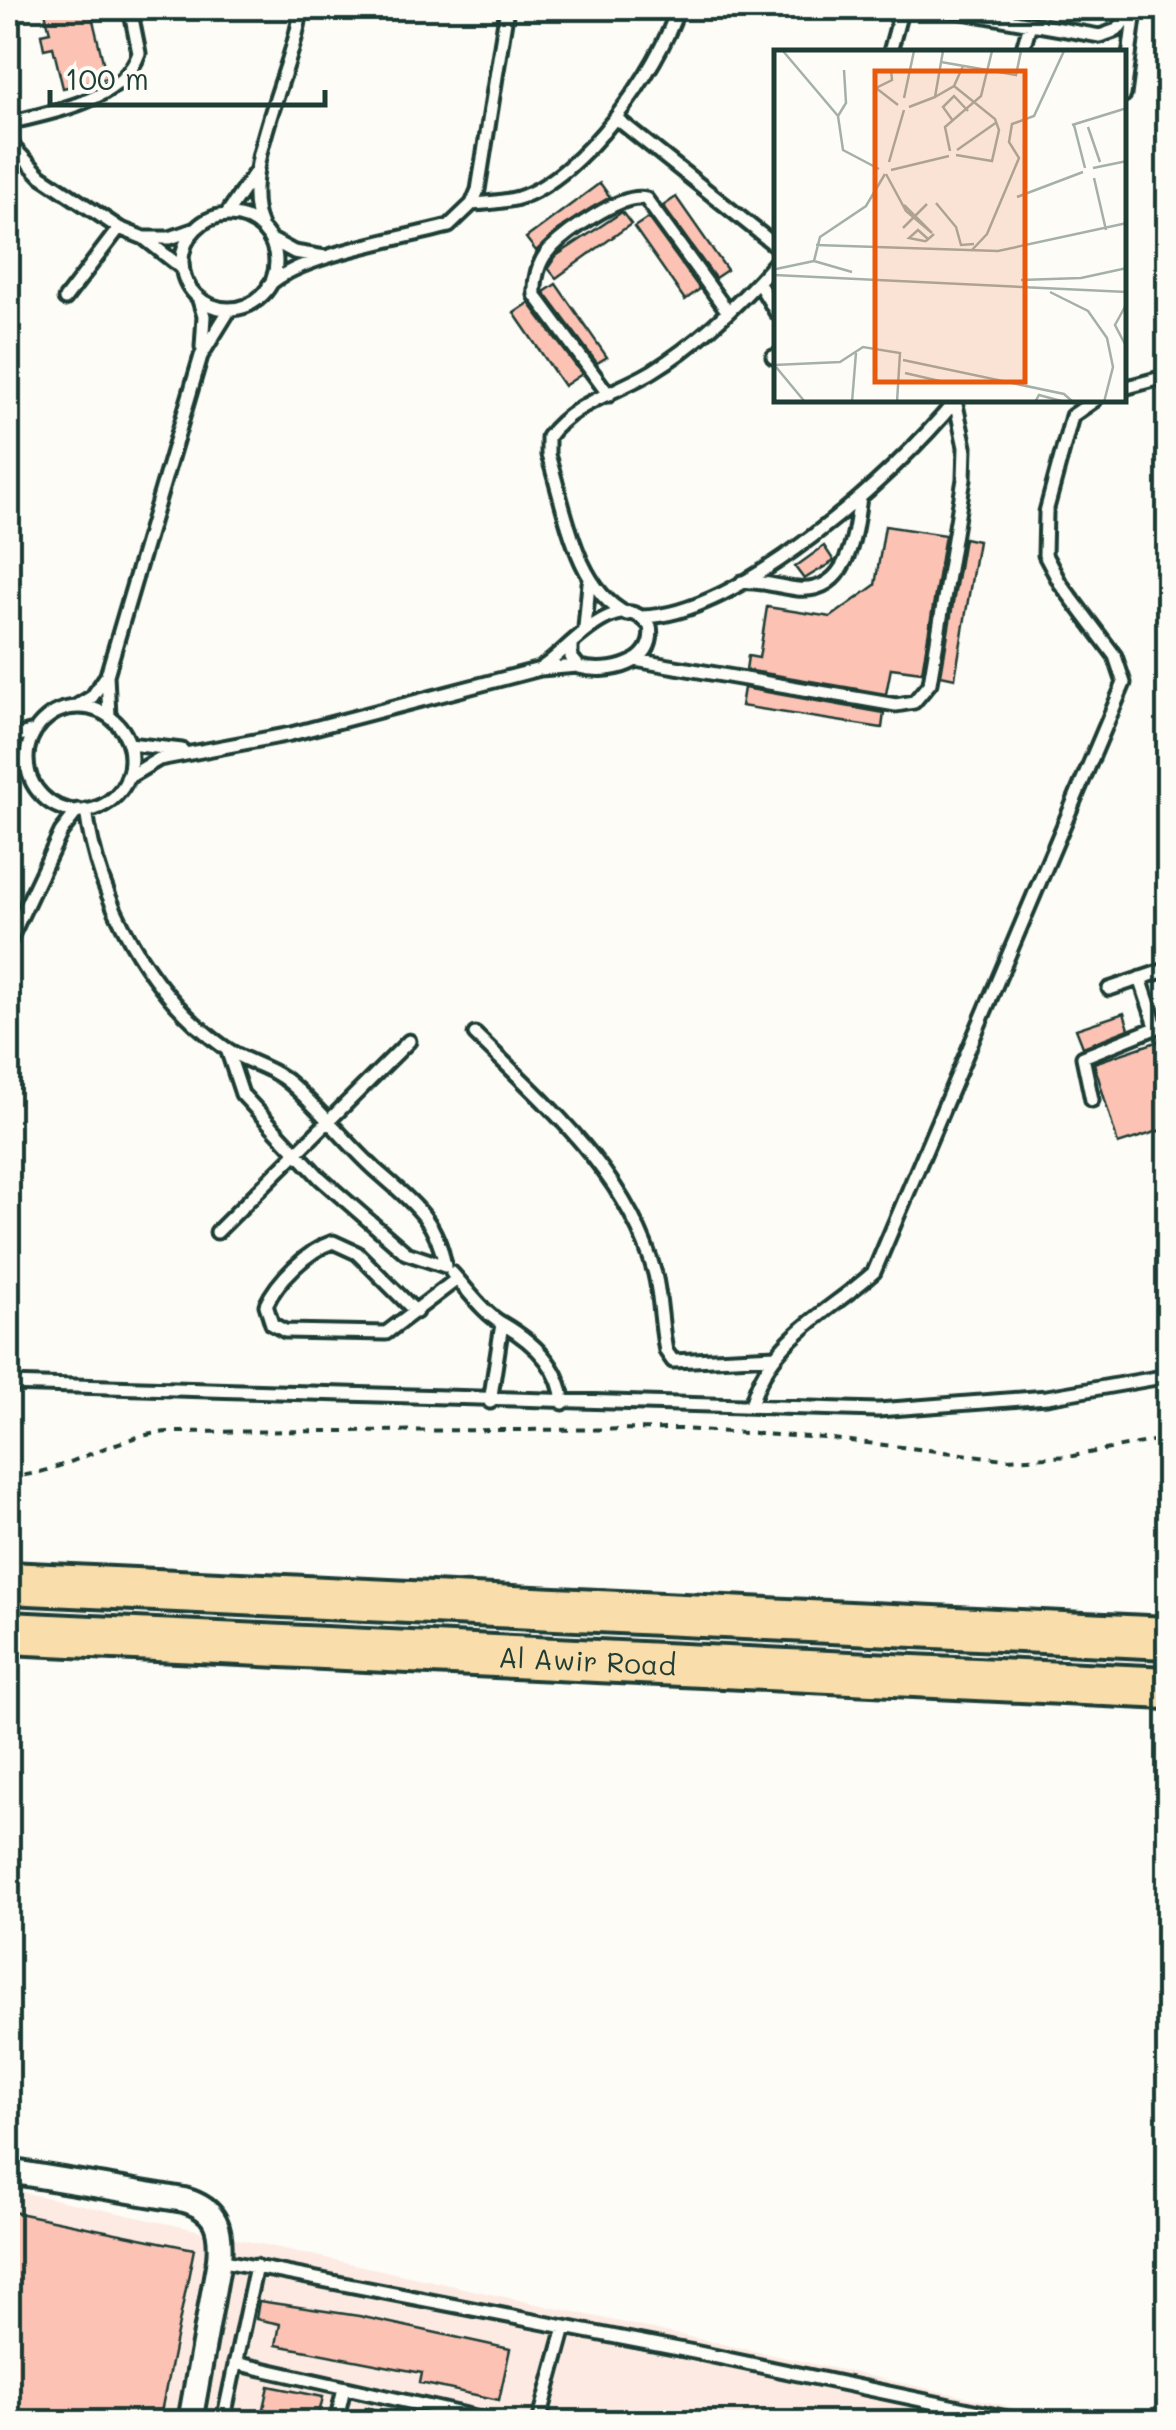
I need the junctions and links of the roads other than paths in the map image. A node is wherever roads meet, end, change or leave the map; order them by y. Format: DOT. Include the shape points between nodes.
graph roads {
  1 [pos="130,8"];
  2 [pos="300,8"];
  3 [pos="507,8"];
  4 [pos="678,8"];
  5 [pos="902,8"];
  6 [pos="940,8"];
  7 [pos="1135,8"];
  8 [pos="1030,24"];
  9 [pos="891,50"];
  10 [pos="1023,50"];
  11 [pos="1126,79"];
  12 [pos="616,118"];
  13 [pos="8,132"];
  14 [pos="258,166"];
  15 [pos="472,204"];
  16 [pos="226,215"];
  17 [pos="118,228"];
  18 [pos="193,230"];
  19 [pos="265,233"];
  20 [pos="144,238"];
  21 [pos="774,244"];
  22 [pos="329,257"];
  23 [pos="774,264"];
  24 [pos="182,268"];
  25 [pos="758,282"];
  26 [pos="270,285"];
  27 [pos="198,297"];
  28 [pos="65,299"];
  29 [pos="230,308"];
  30 [pos="774,309"];
  31 [pos="728,312"];
  32 [pos="201,356"];
  33 [pos="1168,376"];
  34 [pos="1126,387"];
  35 [pos="609,394"];
  36 [pos="954,402"];
  37 [pos="956,402"];
  38 [pos="1092,402"];
  39 [pos="860,496"];
  40 [pos="589,579"];
  41 [pos="738,582"];
  42 [pos="627,614"];
  43 [pos="678,614"];
  44 [pos="641,617"];
  45 [pos="585,628"];
  46 [pos="571,646"];
  47 [pos="652,647"];
  48 [pos="635,660"];
  49 [pos="578,666"];
  50 [pos="540,669"];
  51 [pos="108,675"];
  52 [pos="77,706"];
  53 [pos="110,716"];
  54 [pos="34,731"];
  55 [pos="8,738"];
  56 [pos="129,744"];
  57 [pos="216,749"];
  58 [pos="8,754"];
  59 [pos="28,768"];
  60 [pos="128,778"];
  61 [pos="47,800"];
  62 [pos="82,810"];
  63 [pos="47,866"];
  64 [pos="8,944"];
  65 [pos="1168,968"];
  66 [pos="1140,978"];
  67 [pos="1109,989"];
  68 [pos="1162,1024"];
  69 [pos="475,1034"];
  70 [pos="408,1041"];
  71 [pos="226,1050"];
  72 [pos="1092,1100"];
  73 [pos="327,1120"];
  74 [pos="296,1153"];
  75 [pos="216,1232"];
  76 [pos="446,1266"];
  77 [pos="458,1279"];
  78 [pos="416,1312"];
  79 [pos="502,1324"];
  80 [pos="775,1356"];
  81 [pos="1168,1376"];
  82 [pos="8,1384"];
  83 [pos="490,1402"];
  84 [pos="563,1403"];
  85 [pos="752,1406"];
  86 [pos="8,1584"];
  87 [pos="8,1633"];
  88 [pos="1159,1636"];
  89 [pos="1120,1686"];
  90 [pos="1168,1688"];
  91 [pos="1168,1696"];
  92 [pos="8,2172"];
  93 [pos="218,2260"];
  94 [pos="256,2266"];
  95 [pos="565,2326"];
  96 [pos="235,2364"];
  97 [pos="344,2388"];
  98 [pos="190,2422"];
  99 [pos="223,2422"];
  100 [pos="336,2422"];
  101 [pos="498,2422"];
  102 [pos="539,2422"];
  103 [pos="1026,2422"];
  1 -- 13 [label="lane" via="140,54 123,80 97,96 13,122"];
  2 -- 14 [label="lane"];
  3 -- 15 [label="lane"];
  4 -- 12 [label="lane" via="644,82"];
  5 -- 9 [label="lane"];
  6 -- 8 [label="lane"];
  7 -- 8 [label="lane" via="1117,30 1100,36"];
  7 -- 11 [label="lane"];
  8 -- 10 [label="lane"];
  12 -- 15 [label="lane" via="564,170 520,197"];
  12 -- 21 [label="lane"];
  13 -- 17 [label="lane" via="41,176"];
  14 -- 16 [label="lane"];
  14 -- 19 [label="lane" via="255,210"];
  15 -- 22 [label="lane" via="449,226"];
  16 -- 18 [label="lane"];
  16 -- 19 [label="lane" via="250,220"];
  17 -- 20 [label="lane"];
  17 -- 28 [label="lane"];
  18 -- 20 [label="lane"];
  18 -- 24 [label="lane"];
  19 -- 22 [label="lane" via="288,250"];
  19 -- 26 [label="lane" via="276,255"];
  20 -- 24 [label="lane"];
  22 -- 26 [label="lane"];
  23 -- 25 [label="lane"];
  24 -- 27 [label="lane"];
  25 -- 30 [label="lane"];
  25 -- 31 [label="lane"];
  26 -- 29 [label="lane" via="260,297"];
  27 -- 29 [label="lane"];
  27 -- 32 [label="lane" via="204,316"];
  29 -- 32 [label="lane"];
  31 -- 35 [label="lane" via="653,371"];
  31 -- 35 [label="lane" via="646,199 620,200 549,250 534,286"];
  32 -- 51 [label="lane"];
  33 -- 34 [label="lane"];
  35 -- 40 [label="lane" via="561,422 546,445"];
  36 -- 39 [label="lane"];
  37 -- 48 [label="lane" via="964,479 930,683 920,698 896,705"];
  38 -- 80 [label="lane" via="1072,416 1046,512 1045,555 1115,656 1124,683 874,1272 794,1332"];
  39 -- 41 [label="lane" via="809,539"];
  39 -- 41 [label="lane" via="854,549 834,574 810,589"];
  40 -- 42 [label="lane"];
  40 -- 45 [label="lane"];
  41 -- 43 [label="lane"];
  42 -- 44 [label="lane"];
  42 -- 45 [label="lane"];
  43 -- 44 [label="lane"];
  43 -- 47 [label="lane"];
  44 -- 47 [label="lane" via="650,626"];
  45 -- 46 [label="lane"];
  46 -- 49 [label="lane"];
  46 -- 50 [label="lane"];
  47 -- 48 [label="lane"];
  48 -- 49 [label="lane" via="601,670"];
  49 -- 50 [label="lane"];
  50 -- 57 [label="lane"];
  51 -- 52 [label="lane"];
  51 -- 53 [label="lane"];
  52 -- 53 [label="lane"];
  52 -- 54 [label="lane" via="46,718"];
  53 -- 56 [label="lane"];
  54 -- 55 [label="lane"];
  54 -- 59 [label="lane"];
  56 -- 57 [label="lane"];
  56 -- 60 [label="lane"];
  57 -- 60 [label="lane" via="148,763"];
  58 -- 59 [label="lane"];
  59 -- 61 [label="lane"];
  60 -- 62 [label="lane" via="105,804"];
  61 -- 62 [label="lane"];
  61 -- 63 [label="lane" via="55,829"];
  62 -- 63 [label="lane" via="62,832"];
  62 -- 71 [label="lane" via="128,937 178,1004"];
  63 -- 64 [label="lane"];
  65 -- 66 [label="lane"];
  66 -- 67 [label="lane"];
  66 -- 68 [label="lane"];
  68 -- 72 [label="lane" via="1082,1057"];
  69 -- 80 [label="lane" via="583,1142 634,1220 655,1276 672,1361"];
  70 -- 73 [label="lane"];
  71 -- 73 [label="lane" via="290,1082"];
  71 -- 74 [label="lane" via="242,1094"];
  73 -- 74 [label="lane"];
  73 -- 76 [label="lane" via="422,1208"];
  74 -- 75 [label="lane"];
  74 -- 76 [label="lane" via="406,1253"];
  76 -- 77 [label="lane"];
  77 -- 78 [label="lane"];
  77 -- 79 [label="lane"];
  78 -- 78 [label="lane" via="386,1333 285,1331 272,1324 266,1305 319,1246 333,1242 356,1253"];
  79 -- 83 [label="lane"];
  79 -- 84 [label="lane" via="558,1376"];
  80 -- 85 [label="lane"];
  81 -- 85 [label="lane" via="962,1406"];
  82 -- 83 [label="lane"];
  83 -- 84 [label="lane"];
  84 -- 85 [label="lane"];
  86 -- 88 [label="highway, Al Awir Road"];
  87 -- 89 [label="highway, Al Awir Road"];
  89 -- 90 [label="highway, Al Awir Road"];
  89 -- 91 [label="highway"];
  92 -- 93 [label="street" via="197,2203 217,2222"];
  93 -- 94 [label="lane"];
  93 -- 98 [label="street"];
  94 -- 95 [label="lane"];
  94 -- 96 [label="lane"];
  95 -- 102 [label="lane"];
  95 -- 103 [label="lane"];
  96 -- 97 [label="lane"];
  96 -- 99 [label="lane"];
  97 -- 100 [label="lane"];
  97 -- 101 [label="lane"];
}
